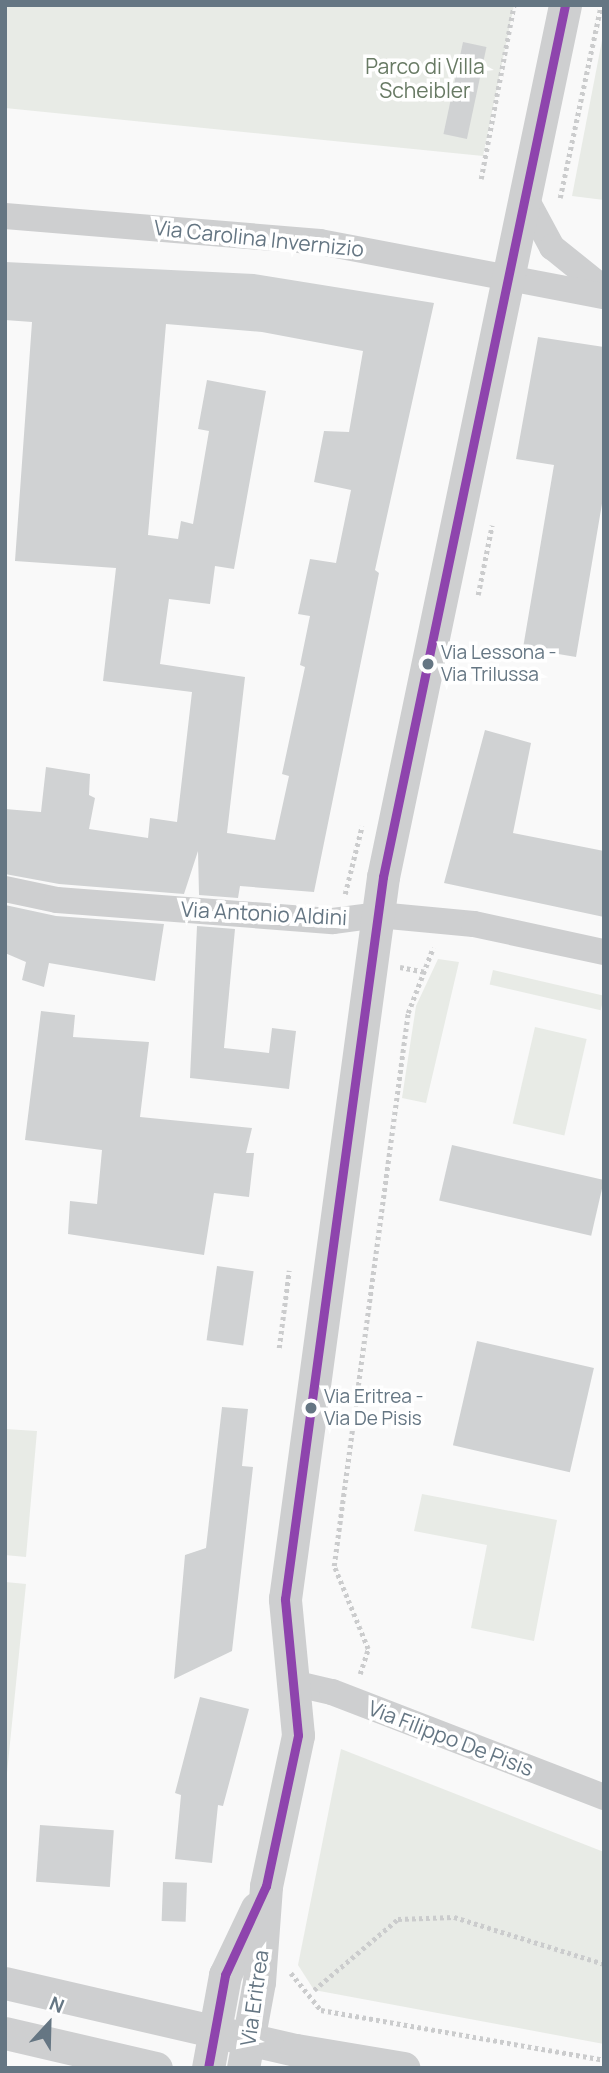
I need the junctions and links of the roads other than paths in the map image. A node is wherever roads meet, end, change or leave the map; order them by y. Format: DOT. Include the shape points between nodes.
graph roads {
  1 [pos="565,5"];
  2 [pos="526,199"];
  3 [pos="5,216"];
  4 [pos="510,280"];
  5 [pos="604,289"];
  6 [pos="604,296"];
  7 [pos="5,889"];
  8 [pos="378,915"];
  9 [pos="604,952"];
  10 [pos="297,1684"];
  11 [pos="604,1797"];
  12 [pos="266,1886"];
  13 [pos="5,1983"];
  14 [pos="215,2032"];
  15 [pos="5,2033"];
  16 [pos="246,2053"];
  17 [pos="156,2068"];
  18 [pos="208,2068"];
  19 [pos="402,2068"];
  1 -- 2 [label="street, Via Eritrea"];
  2 -- 4 [label="street, Via Eritrea"];
  2 -- 5 [label="street" via="552,247"];
  3 -- 4 [label="street, Via Carolina Invernizio" via="320,242"];
  4 -- 6 [label="street, Via Carolina Invernizio"];
  4 -- 8 [label="street, Via Eritrea"];
  7 -- 8 [label="street, Via Antonio Aldini" via="57,900 334,921"];
  8 -- 9 [label="street, Via Antonio Aldini" via="474,924"];
  8 -- 10 [label="street, Via Eritrea" via="285,1599"];
  10 -- 11 [label="street, Via Filippo De Pisis" via="332,1692"];
  10 -- 12 [label="street, Via Eritrea" via="298,1735"];
  12 -- 14 [label="street, Via Eritrea" via="225,1975"];
  12 -- 16 [label="street, Via Eritrea"];
  13 -- 14 [label="street"];
  14 -- 16 [label="street"];
  14 -- 18 [label="street, Via Eritrea"];
  15 -- 17 [label="street"];
  16 -- 19 [label="street"];
}
